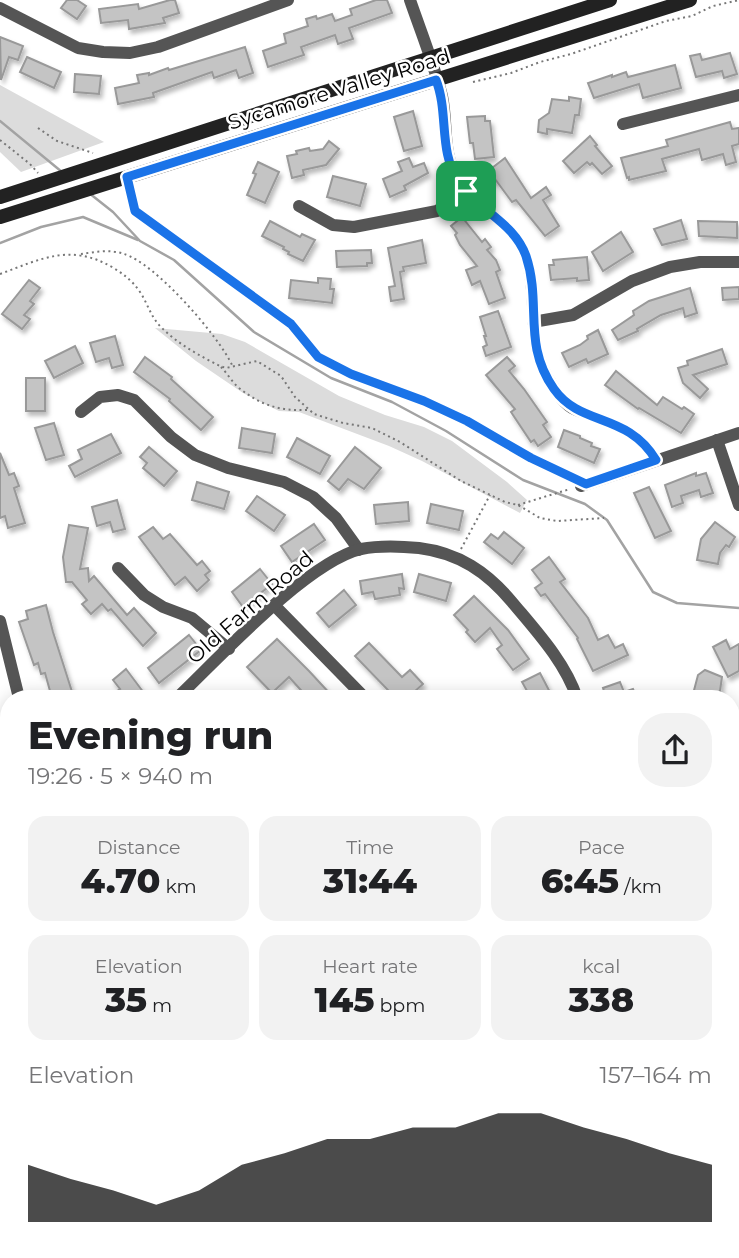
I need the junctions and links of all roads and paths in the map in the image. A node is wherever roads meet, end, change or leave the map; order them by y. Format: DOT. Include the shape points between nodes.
graph roads {
  1 [pos="288,0"];
  2 [pos="410,0"];
  3 [pos="610,0"];
  4 [pos="690,0"];
  5 [pos="739,0"];
  6 [pos="0,8"];
  7 [pos="429,58"];
  8 [pos="436,80"];
  9 [pos="472,82"];
  10 [pos="739,95"];
  11 [pos="623,124"];
  12 [pos="38,128"];
  13 [pos="0,140"];
  14 [pos="109,163"];
  15 [pos="127,177"];
  16 [pos="46,182"];
  17 [pos="466,191"];
  18 [pos="0,197"];
  19 [pos="299,206"];
  20 [pos="135,211"];
  21 [pos="0,217"];
  22 [pos="80,254"];
  23 [pos="739,262"];
  24 [pos="0,274"];
  25 [pos="533,322"];
  26 [pos="220,366"];
  27 [pos="233,366"];
  28 [pos="309,410"];
  29 [pos="81,412"];
  30 [pos="739,433"];
  31 [pos="717,440"];
  32 [pos="656,460"];
  33 [pos="583,485"];
  34 [pos="490,494"];
  35 [pos="518,505"];
  36 [pos="739,505"];
  37 [pos="604,518"];
  38 [pos="359,550"];
  39 [pos="457,558"];
  40 [pos="118,568"];
  41 [pos="275,606"];
  42 [pos="0,621"];
  43 [pos="229,649"];
  44 [pos="17,690"];
  45 [pos="185,690"];
  46 [pos="357,690"];
  47 [pos="575,690"];
  1 -- 6 [label="street" via="130,53 78,48"];
  2 -- 7 [label="street"];
  3 -- 7 [label="main road, Sycamore Valley Road"];
  4 -- 8 [label="main road, Sycamore Valley Road"];
  5 -- 9 [label="path"];
  7 -- 8 [label="street"];
  7 -- 14 [label="main road, Sycamore Valley Road"];
  8 -- 15 [label="main road, Sycamore Valley Road"];
  8 -- 17 [label="street" via="443,103 447,156"];
  10 -- 11 [label="street"];
  12 -- 14 [label="path"];
  13 -- 16 [label="path"];
  14 -- 16 [label="main road, Sycamore Valley Road"];
  15 -- 20 [label="lane"];
  15 -- 21 [label="main road, Sycamore Valley Road"];
  16 -- 18 [label="main road, Sycamore Valley Road"];
  17 -- 19 [label="street" via="437,211 354,227 333,225"];
  17 -- 25 [label="street" via="501,220 522,248"];
  20 -- 33 [label="path" via="291,324 318,357 467,421"];
  22 -- 24 [label="path" via="54,255"];
  22 -- 26 [label="path" via="127,276 160,327"];
  22 -- 27 [label="path" via="124,254 138,261 201,317"];
  23 -- 25 [label="street" via="670,267 632,281 573,315"];
  25 -- 32 [label="street" via="540,364 560,397 576,410 631,432"];
  26 -- 27 [label="path"];
  26 -- 28 [label="path" via="240,389 267,406"];
  27 -- 28 [label="path" via="257,361 270,368"];
  28 -- 34 [label="path" via="372,428"];
  29 -- 38 [label="street" via="100,397 118,395 134,400 195,454 228,468 284,481 313,497 336,518"];
  30 -- 31 [label="street"];
  31 -- 32 [label="street"];
  31 -- 36 [label="street"];
  32 -- 33 [label="street"];
  33 -- 35 [label="path"];
  34 -- 35 [label="path"];
  34 -- 39 [label="path"];
  35 -- 37 [label="path" via="550,521"];
  38 -- 39 [label="street, Old Farm Road" via="392,545"];
  38 -- 41 [label="street, Old Farm Road" via="321,567"];
  39 -- 47 [label="street, Old Farm Road" via="477,567 501,589 548,645"];
  40 -- 43 [label="street" via="144,596 192,618"];
  41 -- 43 [label="street, Old Farm Road"];
  41 -- 46 [label="street"];
  42 -- 44 [label="street"];
  43 -- 45 [label="street, Old Farm Road"];
}
